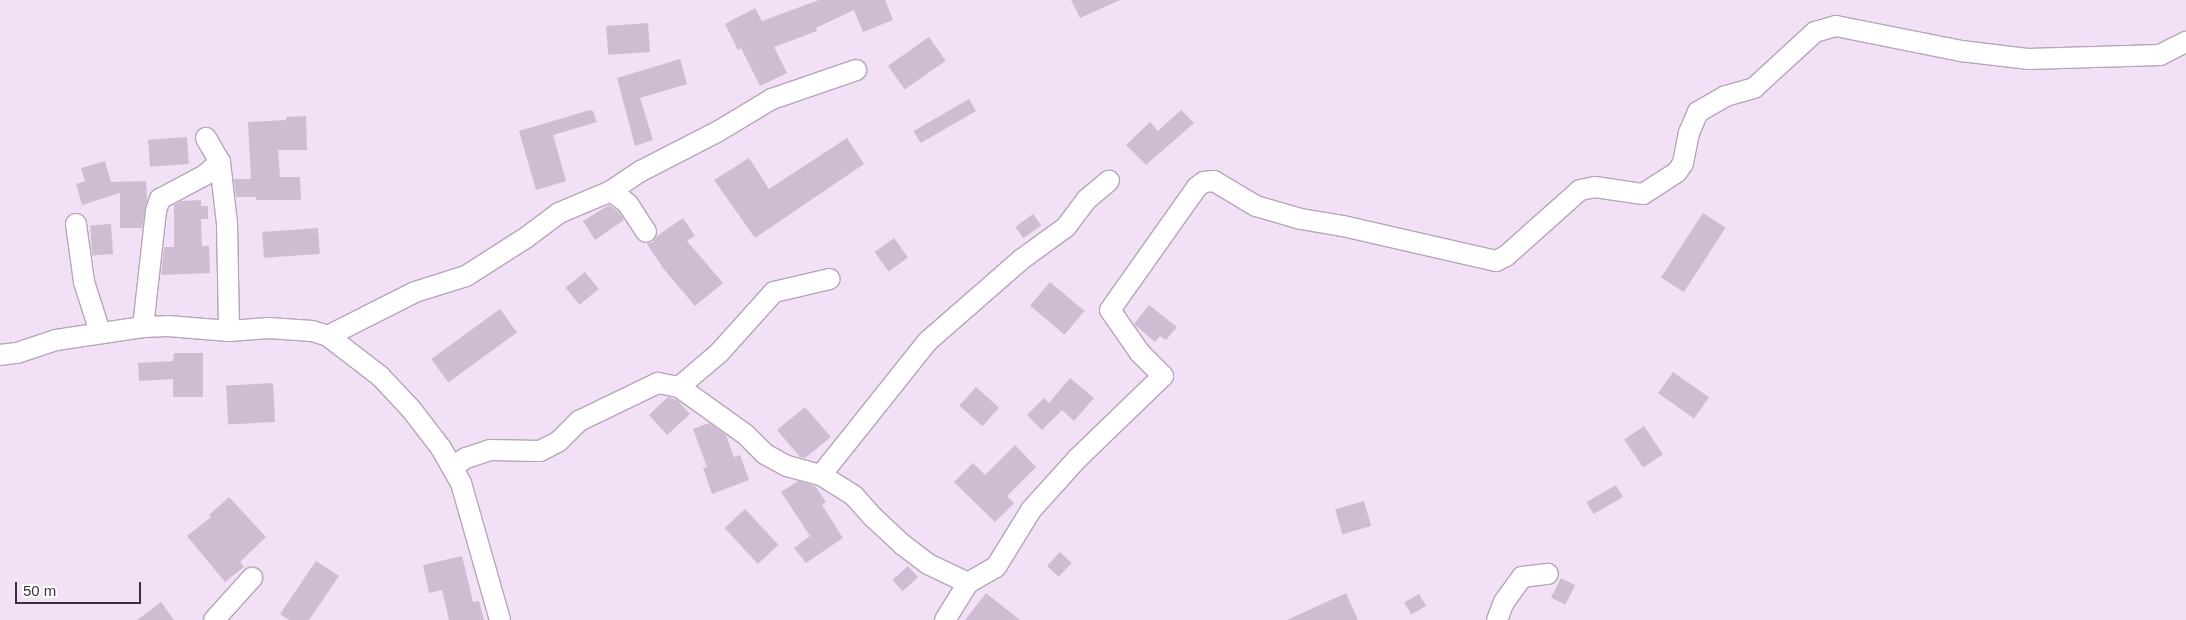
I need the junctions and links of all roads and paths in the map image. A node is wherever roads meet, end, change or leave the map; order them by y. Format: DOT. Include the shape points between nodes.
graph roads {
  1 [pos="2186,42"];
  2 [pos="856,70"];
  3 [pos="206,138"];
  4 [pos="220,162"];
  5 [pos="1109,181"];
  6 [pos="611,191"];
  7 [pos="76,224"];
  8 [pos="646,232"];
  9 [pos="830,279"];
  10 [pos="143,327"];
  11 [pos="229,331"];
  12 [pos="95,334"];
  13 [pos="328,336"];
  14 [pos="0,355"];
  15 [pos="679,387"];
  16 [pos="452,467"];
  17 [pos="821,475"];
  18 [pos="1548,574"];
  19 [pos="252,578"];
  20 [pos="968,583"];
  21 [pos="214,620"];
  22 [pos="500,620"];
  23 [pos="945,620"];
  24 [pos="1497,620"];
  1 -- 20 [label="street" via="2160,55 2028,60 1836,26 1815,32 1754,88 1726,96 1698,112 1689,133 1683,163 1677,172 1643,194 1595,187 1580,190 1506,256 1496,261 1301,219 1256,206 1214,181 1204,182 1197,187 1110,310 1140,354 1163,376 1078,458 1032,510 996,567"];
  2 -- 6 [label="street" via="772,99"];
  3 -- 4 [label="street"];
  4 -- 10 [label="street" via="205,175 160,199"];
  4 -- 11 [label="street" via="227,223"];
  5 -- 17 [label="street" via="1086,200 1066,227 1022,259 928,341"];
  6 -- 8 [label="street" via="628,204"];
  6 -- 13 [label="street" via="559,213 466,276 415,292"];
  7 -- 12 [label="street" via="84,282 100,332"];
  9 -- 15 [label="street" via="774,292 719,354"];
  10 -- 11 [label="street"];
  10 -- 12 [label="street"];
  11 -- 13 [label="street" via="269,328 312,330"];
  12 -- 14 [label="street" via="56,340"];
  13 -- 16 [label="street" via="380,376 442,448"];
  15 -- 16 [label="street" via="658,383 579,421 558,442 540,451 490,450"];
  15 -- 17 [label="street" via="746,435 765,454 787,466"];
  16 -- 22 [label="street" via="461,483"];
  17 -- 20 [label="street" via="854,496 888,531 928,564"];
  18 -- 24 [label="street" via="1522,577 1504,602"];
  19 -- 21 [label="street"];
  20 -- 23 [label="street"];
}
